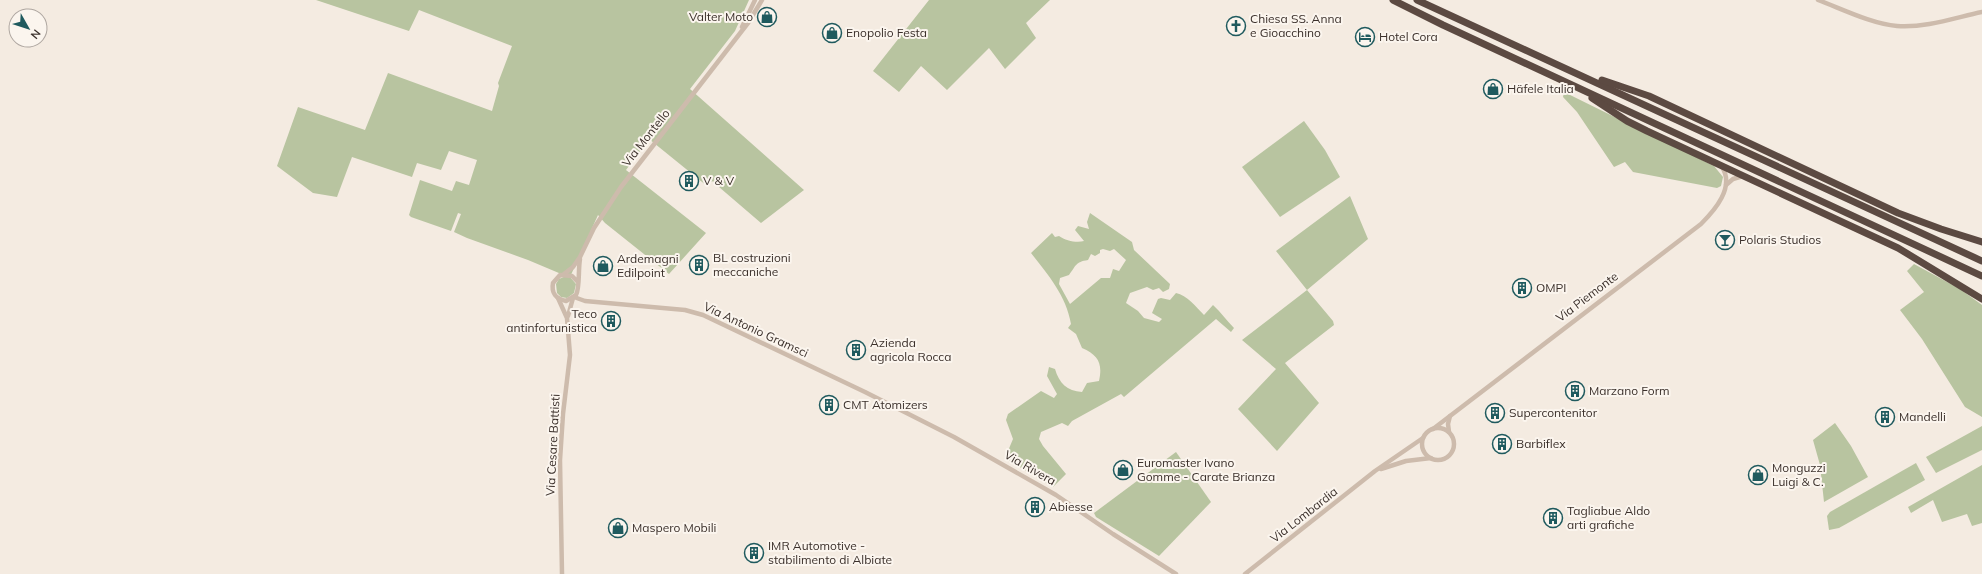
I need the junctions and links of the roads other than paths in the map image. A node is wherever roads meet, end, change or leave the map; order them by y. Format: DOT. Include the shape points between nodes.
graph roads {
  1 [pos="755,0"];
  2 [pos="762,0"];
  3 [pos="1393,0"];
  4 [pos="1417,0"];
  5 [pos="1818,0"];
  6 [pos="1982,12"];
  7 [pos="737,37"];
  8 [pos="1570,70"];
  9 [pos="1568,83"];
  10 [pos="1722,166"];
  11 [pos="1743,176"];
  12 [pos="1726,185"];
  13 [pos="1982,242"];
  14 [pos="580,257"];
  15 [pos="1982,261"];
  16 [pos="564,274"];
  17 [pos="1982,276"];
  18 [pos="578,282"];
  19 [pos="578,292"];
  20 [pos="558,298"];
  21 [pos="574,298"];
  22 [pos="1982,299"];
  23 [pos="585,301"];
  24 [pos="567,318"];
  25 [pos="865,392"];
  26 [pos="1450,416"];
  27 [pos="1432,429"];
  28 [pos="1449,432"];
  29 [pos="1423,438"];
  30 [pos="1431,458"];
  31 [pos="1376,471"];
  32 [pos="562,574"];
  33 [pos="1176,574"];
  34 [pos="1245,574"];
  1 -- 7 [label="street, Via Montello"];
  2 -- 7 [label="street, Via Montello"];
  3 -- 9 [label="highway"];
  4 -- 8 [label="highway"];
  5 -- 6 [label="street" via="1883,24 1896,26 1929,24"];
  7 -- 14 [label="street, Via Montello" via="637,164 602,215"];
  8 -- 13 [label="highway" via="1649,96 1898,212 1941,230"];
  8 -- 15 [label="highway"];
  9 -- 10 [label="highway" via="1627,121"];
  9 -- 17 [label="highway"];
  10 -- 11 [label="highway"];
  10 -- 12 [label="street" via="1726,175"];
  11 -- 12 [label="street" via="1733,179"];
  11 -- 22 [label="highway" via="1898,248"];
  12 -- 26 [label="street, Via Piemonte" via="1714,210 1701,224"];
  14 -- 16 [label="street, Via Montello"];
  14 -- 18 [label="street, Via Montello"];
  16 -- 18 [label="street" via="572,276"];
  16 -- 20 [label="street" via="557,277 553,283 553,290"];
  18 -- 19 [label="street"];
  19 -- 21 [label="street"];
  19 -- 23 [label="street"];
  20 -- 21 [label="street"];
  20 -- 24 [label="street, Via Cesare Battisti"];
  21 -- 23 [label="street, Via Antonio Gramsci"];
  21 -- 24 [label="street, Via Cesare Battisti"];
  23 -- 25 [label="street, Via Antonio Gramsci" via="685,310 703,315"];
  24 -- 32 [label="street, Via Cesare Battisti" via="570,355 560,473"];
  25 -- 33 [label="street, Via Rivera" via="961,440 1056,495"];
  26 -- 27 [label="street, Via Piemonte"];
  26 -- 28 [label="street"];
  27 -- 28 [label="street" via="1441,428"];
  27 -- 29 [label="street"];
  28 -- 30 [label="street" via="1455,443 1452,452 1441,460"];
  29 -- 30 [label="street" via="1422,447"];
  29 -- 31 [label="street, Via Lombardia"];
  30 -- 31 [label="street, Via Lombardia" via="1406,461"];
  31 -- 34 [label="street, Via Lombardia"];
}
